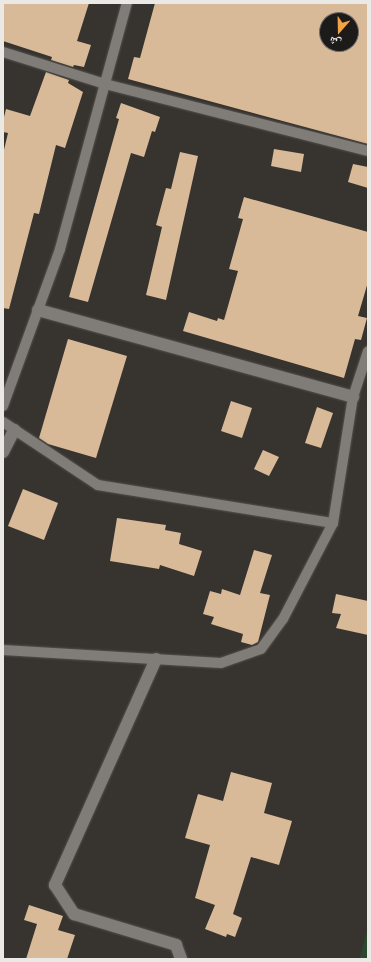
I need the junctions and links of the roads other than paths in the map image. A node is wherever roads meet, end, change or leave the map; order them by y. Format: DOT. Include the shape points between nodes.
graph roads {
  1 [pos="127,3"];
  2 [pos="3,52"];
  3 [pos="105,84"];
  4 [pos="368,151"];
  5 [pos="38,310"];
  6 [pos="368,350"];
  7 [pos="353,397"];
  8 [pos="3,406"];
  9 [pos="3,419"];
  10 [pos="3,422"];
  11 [pos="14,430"];
  12 [pos="3,452"];
  13 [pos="333,523"];
  14 [pos="3,650"];
  15 [pos="156,658"];
  16 [pos="181,959"];
  1 -- 3 [label="lane"];
  2 -- 3 [label="lane"];
  3 -- 4 [label="lane"];
  3 -- 5 [label="lane" via="60,249"];
  5 -- 7 [label="street"];
  5 -- 8 [label="lane"];
  6 -- 7 [label="lane"];
  7 -- 13 [label="lane"];
  9 -- 11 [label="lane"];
  10 -- 11 [label="lane"];
  11 -- 12 [label="street"];
  11 -- 13 [label="lane" via="98,485"];
  13 -- 15 [label="lane" via="283,619 261,649 221,664"];
  14 -- 15 [label="lane"];
  15 -- 16 [label="street" via="55,884 74,914 176,945"];
}
